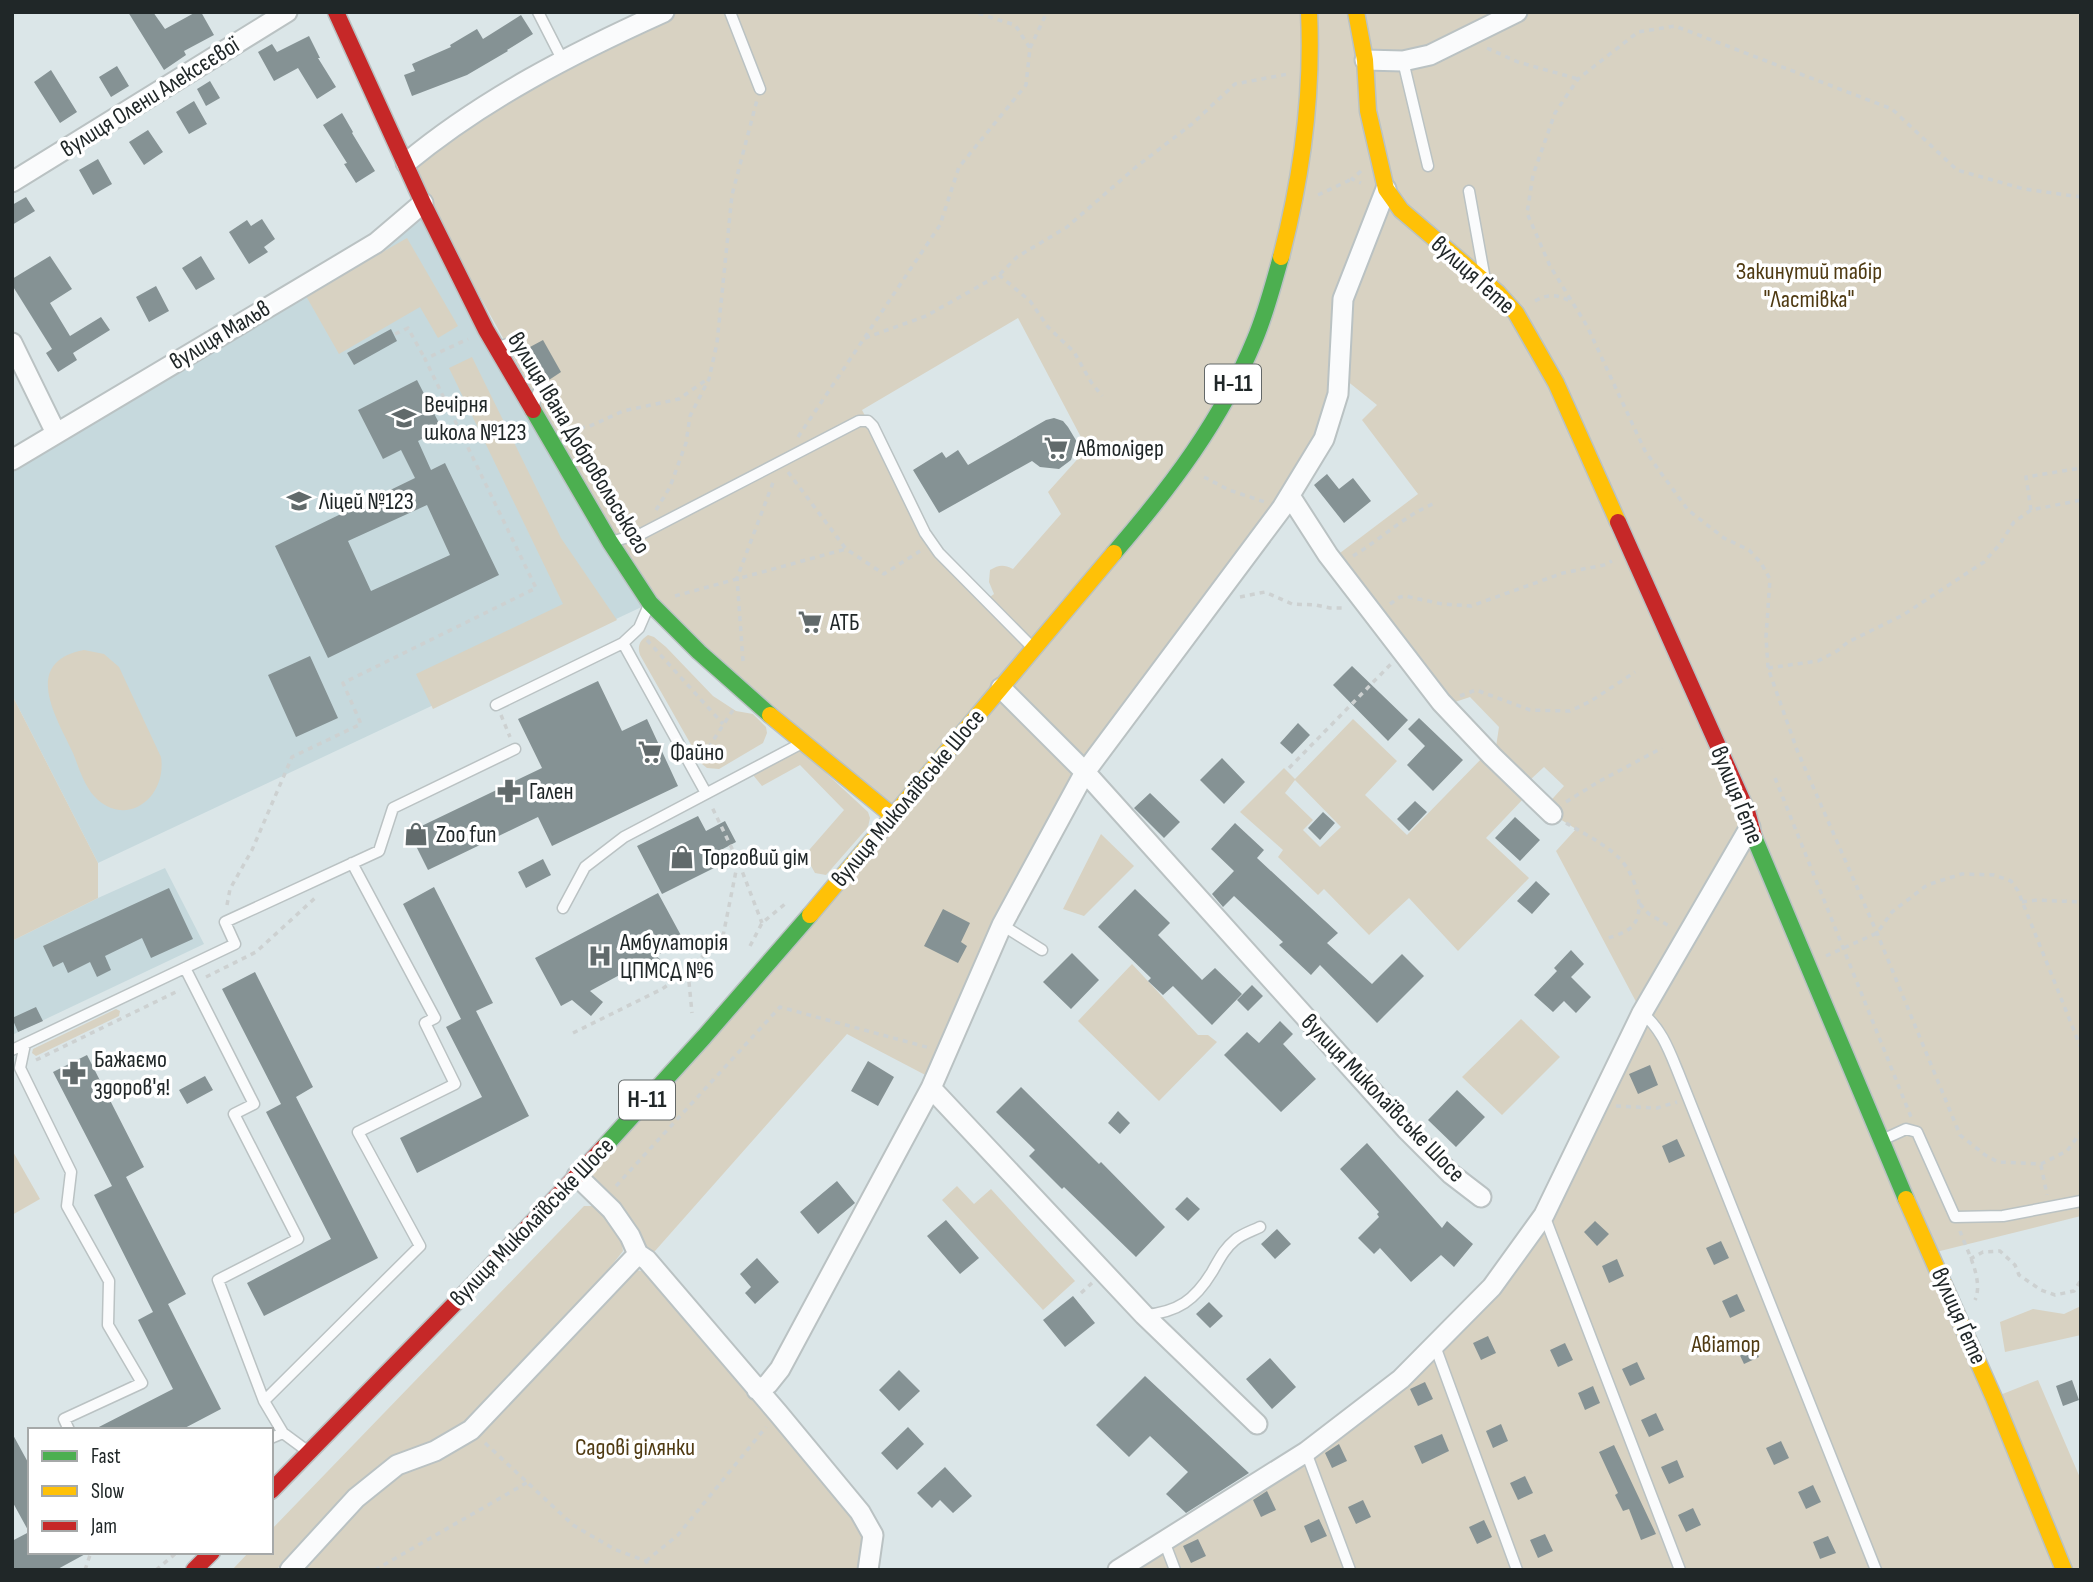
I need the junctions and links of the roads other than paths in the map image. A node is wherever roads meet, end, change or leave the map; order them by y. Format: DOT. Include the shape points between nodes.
graph roads {
  1 [pos="288,12"];
  2 [pos="336,12"];
  3 [pos="538,12"];
  4 [pos="664,12"];
  5 [pos="730,12"];
  6 [pos="1309,12"];
  7 [pos="1356,12"];
  8 [pos="1517,12"];
  9 [pos="1365,60"];
  10 [pos="563,61"];
  11 [pos="1403,61"];
  12 [pos="760,89"];
  13 [pos="406,163"];
  14 [pos="1428,166"];
  15 [pos="12,182"];
  16 [pos="1386,189"];
  17 [pos="1469,191"];
  18 [pos="423,202"];
  19 [pos="1485,281"];
  20 [pos="12,344"];
  21 [pos="56,433"];
  22 [pos="12,460"];
  23 [pos="1286,502"];
  24 [pos="610,542"];
  25 [pos="650,603"];
  26 [pos="623,643"];
  27 [pos="1033,648"];
  28 [pos="1001,688"];
  29 [pos="496,705"];
  30 [pos="803,743"];
  31 [pos="515,749"];
  32 [pos="1085,772"];
  33 [pos="706,793"];
  34 [pos="1552,814"];
  35 [pos="893,816"];
  36 [pos="1750,827"];
  37 [pos="352,863"];
  38 [pos="563,908"];
  39 [pos="1002,925"];
  40 [pos="1042,950"];
  41 [pos="185,968"];
  42 [pos="1642,1013"];
  43 [pos="25,1044"];
  44 [pos="12,1050"];
  45 [pos="931,1088"];
  46 [pos="1881,1141"];
  47 [pos="577,1176"];
  48 [pos="1481,1198"];
  49 [pos="2081,1201"];
  50 [pos="1544,1215"];
  51 [pos="1260,1227"];
  52 [pos="638,1254"];
  53 [pos="1144,1315"];
  54 [pos="1435,1346"];
  55 [pos="757,1390"];
  56 [pos="264,1401"];
  57 [pos="1257,1424"];
  58 [pos="68,1428"];
  59 [pos="282,1433"];
  60 [pos="273,1436"];
  61 [pos="309,1452"];
  62 [pos="1306,1452"];
  63 [pos="273,1489"];
  64 [pos="1163,1540"];
  65 [pos="210,1554"];
  66 [pos="194,1570"];
  67 [pos="290,1570"];
  68 [pos="868,1570"];
  69 [pos="1118,1570"];
  70 [pos="1175,1570"];
  71 [pos="1350,1570"];
  72 [pos="1517,1570"];
  73 [pos="1680,1570"];
  74 [pos="1876,1570"];
  75 [pos="2064,1570"];
  1 -- 15 [label="street, вулиця Олени Алексєєвої"];
  2 -- 13 [label="street, вулиця Івана Добровольського"];
  3 -- 10 [label="lane"];
  4 -- 10 [label="street"];
  5 -- 12 [label="lane"];
  6 -- 27 [label="street, вулиця Миколаївське Шосе / Н-11" via="1307,124 1293,204 1251,348 1184,467"];
  7 -- 9 [label="street, вулиця Ґете"];
  8 -- 11 [label="street" via="1430,55"];
  9 -- 11 [label="street"];
  9 -- 16 [label="street, вулиця Ґете" via="1368,111"];
  10 -- 13 [label="street" via="493,100"];
  11 -- 14 [label="lane"];
  13 -- 18 [label="street, вулиця Івана Добровольського"];
  16 -- 19 [label="street, вулиця Ґете" via="1417,225"];
  16 -- 23 [label="street" via="1343,299 1340,375 1332,418"];
  17 -- 19 [label="lane"];
  18 -- 21 [label="street, вулиця Мальв" via="376,243"];
  18 -- 24 [label="street, вулиця Івана Добровольського" via="495,347"];
  19 -- 36 [label="street, вулиця Ґете" via="1516,313 1556,383 1747,811"];
  20 -- 21 [label="street"];
  21 -- 22 [label="street, вулиця Мальв"];
  23 -- 32 [label="street"];
  23 -- 34 [label="street" via="1480,748"];
  24 -- 25 [label="street, вулиця Івана Добровольського"];
  24 -- 27 [label="lane" via="643,533 859,421 868,421 939,553"];
  25 -- 26 [label="lane" via="639,628"];
  25 -- 30 [label="street, вулиця Івана Добровольського"];
  26 -- 29 [label="lane"];
  26 -- 33 [label="lane"];
  27 -- 28 [label="street, вулиця Миколаївське Шосе / Н-11"];
  28 -- 32 [label="street, вулиця Миколаївське Шосе"];
  28 -- 35 [label="street, вулиця Миколаївське Шосе / Н-11"];
  30 -- 33 [label="lane"];
  30 -- 35 [label="street, вулиця Івана Добровольського"];
  31 -- 37 [label="lane" via="393,808 379,851"];
  32 -- 39 [label="street"];
  32 -- 48 [label="street, вулиця Миколаївське Шосе" via="1406,1129"];
  33 -- 38 [label="lane" via="624,837 585,867"];
  35 -- 47 [label="street, вулиця Миколаївське Шосе / Н-11" via="740,996"];
  36 -- 42 [label="street"];
  36 -- 46 [label="street, вулиця Ґете"];
  37 -- 41 [label="lane" via="225,922 235,944"];
  37 -- 56 [label="lane" via="435,1018 425,1023 455,1084 358,1132 420,1246"];
  39 -- 40 [label="lane"];
  39 -- 45 [label="street"];
  41 -- 43 [label="lane"];
  41 -- 56 [label="lane" via="254,1104 234,1114 298,1239 218,1280"];
  42 -- 50 [label="street"];
  42 -- 74 [label="lane" via="1663,1037"];
  43 -- 44 [label="lane"];
  43 -- 58 [label="lane" via="20,1068 71,1172 67,1206 109,1281 108,1325 142,1383 64,1419"];
  45 -- 53 [label="street"];
  45 -- 55 [label="street" via="780,1369"];
  46 -- 49 [label="lane" via="1906,1129 1917,1132 1955,1217 2003,1216"];
  46 -- 75 [label="street, вулиця Ґете"];
  47 -- 52 [label="street" via="612,1210"];
  47 -- 61 [label="street, вулиця Миколаївське Шосе / Н-11"];
  50 -- 54 [label="street" via="1492,1287"];
  50 -- 73 [label="lane"];
  51 -- 53 [label="lane" via="1236,1239 1199,1291 1183,1305"];
  52 -- 55 [label="street"];
  52 -- 67 [label="street" via="471,1430 435,1451 397,1465 356,1498"];
  53 -- 57 [label="street"];
  54 -- 62 [label="street" via="1401,1379"];
  54 -- 72 [label="lane"];
  55 -- 68 [label="street" via="860,1512 873,1535"];
  56 -- 59 [label="lane"];
  59 -- 60 [label="lane"];
  59 -- 61 [label="lane"];
  61 -- 63 [label="street, вулиця Миколаївське Шосе / Н-11"];
  62 -- 64 [label="street"];
  62 -- 71 [label="lane"];
  64 -- 69 [label="street"];
  64 -- 70 [label="lane"];
  65 -- 66 [label="street"];
}
